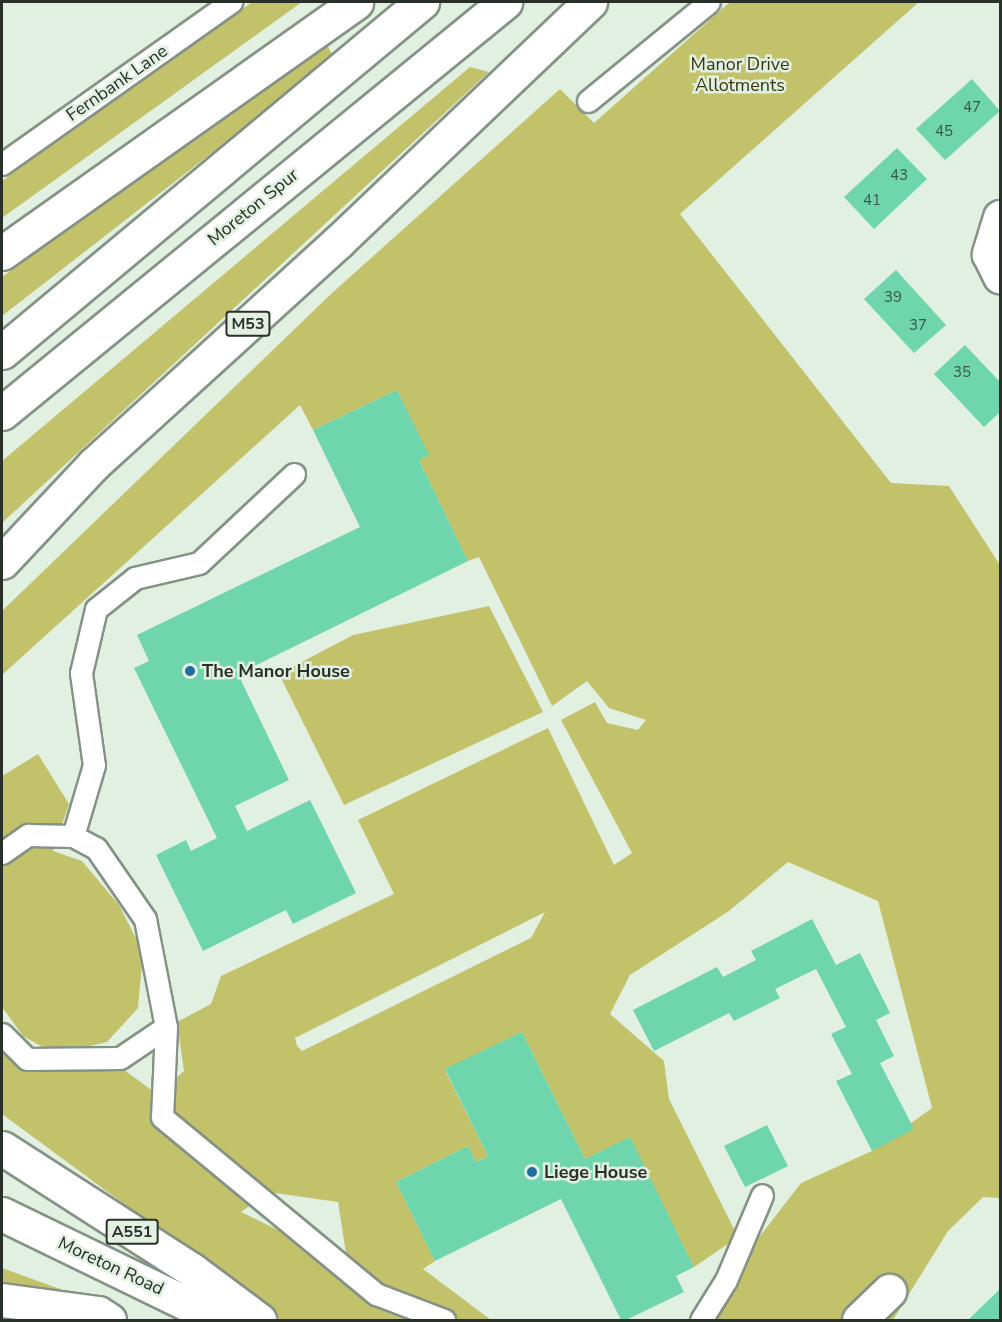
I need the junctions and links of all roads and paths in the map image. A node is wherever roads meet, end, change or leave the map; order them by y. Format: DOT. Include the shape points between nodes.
graph roads {
  1 [pos="231,2"];
  2 [pos="356,2"];
  3 [pos="422,2"];
  4 [pos="506,2"];
  5 [pos="590,2"];
  6 [pos="709,2"];
  7 [pos="588,100"];
  8 [pos="2,164"];
  9 [pos="1000,217"];
  10 [pos="2,253"];
  11 [pos="1000,277"];
  12 [pos="2,352"];
  13 [pos="2,413"];
  14 [pos="294,474"];
  15 [pos="2,562"];
  16 [pos="73,836"];
  17 [pos="2,853"];
  18 [pos="166,1027"];
  19 [pos="2,1034"];
  20 [pos="2,1148"];
  21 [pos="762,1195"];
  22 [pos="2,1214"];
  23 [pos="889,1291"];
  24 [pos="2,1300"];
  25 [pos="176,1309"];
  26 [pos="109,1320"];
  27 [pos="220,1320"];
  28 [pos="259,1320"];
  29 [pos="444,1320"];
  30 [pos="701,1320"];
  31 [pos="860,1320"];
  1 -- 8 [label="lane, Fernbank Lane"];
  2 -- 10 [label="main road"];
  3 -- 12 [label="main road"];
  4 -- 13 [label="main road, Moreton Spur"];
  5 -- 15 [label="main road, M53" via="338,242 94,464"];
  6 -- 7 [label="lane"];
  9 -- 11 [label="main road" via="988,254"];
  14 -- 16 [label="lane" via="199,563 135,578 96,609 81,673 94,765"];
  16 -- 17 [label="lane" via="28,835"];
  16 -- 18 [label="lane" via="96,848 146,919"];
  18 -- 19 [label="lane" via="120,1058 27,1059"];
  18 -- 29 [label="lane" via="162,1117 376,1294"];
  20 -- 28 [label="main road, Moreton Road / A551" via="192,1270"];
  21 -- 30 [label="lane" via="726,1280"];
  22 -- 25 [label="main road, Moreton Road / A551"];
  23 -- 31 [label="main road"];
  24 -- 26 [label="main road" via="98,1313"];
  25 -- 27 [label="main road, Moreton Road / A551"];
}
